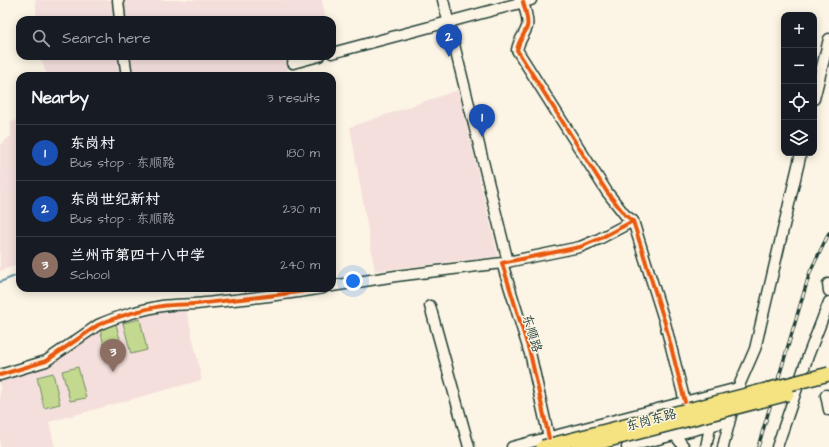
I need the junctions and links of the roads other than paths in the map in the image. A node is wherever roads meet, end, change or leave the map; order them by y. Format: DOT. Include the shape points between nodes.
graph roads {
  1 [pos="118,0"];
  2 [pos="442,0"];
  3 [pos="527,1"];
  4 [pos="120,16"];
  5 [pos="448,22"];
  6 [pos="829,38"];
  7 [pos="336,52"];
  8 [pos="125,60"];
  9 [pos="304,60"];
  10 [pos="293,63"];
  11 [pos="126,72"];
  12 [pos="817,87"];
  13 [pos="800,156"];
  14 [pos="633,221"];
  15 [pos="505,263"];
  16 [pos="336,285"];
  17 [pos="294,292"];
  18 [pos="829,302"];
  19 [pos="430,306"];
  20 [pos="829,374"];
  21 [pos="0,375"];
  22 [pos="738,388"];
  23 [pos="827,389"];
  24 [pos="725,392"];
  25 [pos="684,402"];
  26 [pos="829,410"];
  27 [pos="729,421"];
  28 [pos="710,426"];
  29 [pos="675,435"];
  30 [pos="543,443"];
  31 [pos="469,447"];
  32 [pos="512,447"];
  33 [pos="581,447"];
  34 [pos="627,447"];
  35 [pos="684,447"];
  36 [pos="706,447"];
  37 [pos="723,447"];
  38 [pos="777,447"];
  1 -- 4 [label="street"];
  2 -- 5 [label="street, 东顺路"];
  3 -- 5 [label="street"];
  3 -- 14 [label="street" via="527,28 518,42 517,50 607,192"];
  5 -- 7 [label="street"];
  5 -- 15 [label="street, 东顺路"];
  6 -- 12 [label="street"];
  8 -- 11 [label="street"];
  9 -- 10 [label="street"];
  13 -- 22 [label="street" via="755,348"];
  14 -- 15 [label="street" via="580,247"];
  14 -- 25 [label="street" via="665,323"];
  15 -- 16 [label="street"];
  15 -- 30 [label="street, 东顺路" via="530,357"];
  17 -- 21 [label="street" via="194,305 163,306 141,311 98,325 46,361"];
  18 -- 38 [label="street"];
  19 -- 31 [label="street"];
  20 -- 30 [label="main road, 东岗东路, bridge"];
  22 -- 24 [label="street"];
  22 -- 27 [label="street"];
  23 -- 26 [label="street"];
  23 -- 33 [label="main road, 东岗东路, bridge"];
  24 -- 25 [label="street"];
  24 -- 28 [label="street"];
  25 -- 30 [label="street"];
  27 -- 28 [label="street"];
  27 -- 37 [label="street"];
  28 -- 29 [label="street"];
  28 -- 36 [label="street"];
  29 -- 34 [label="street"];
  29 -- 35 [label="street"];
  30 -- 32 [label="street"];
}
